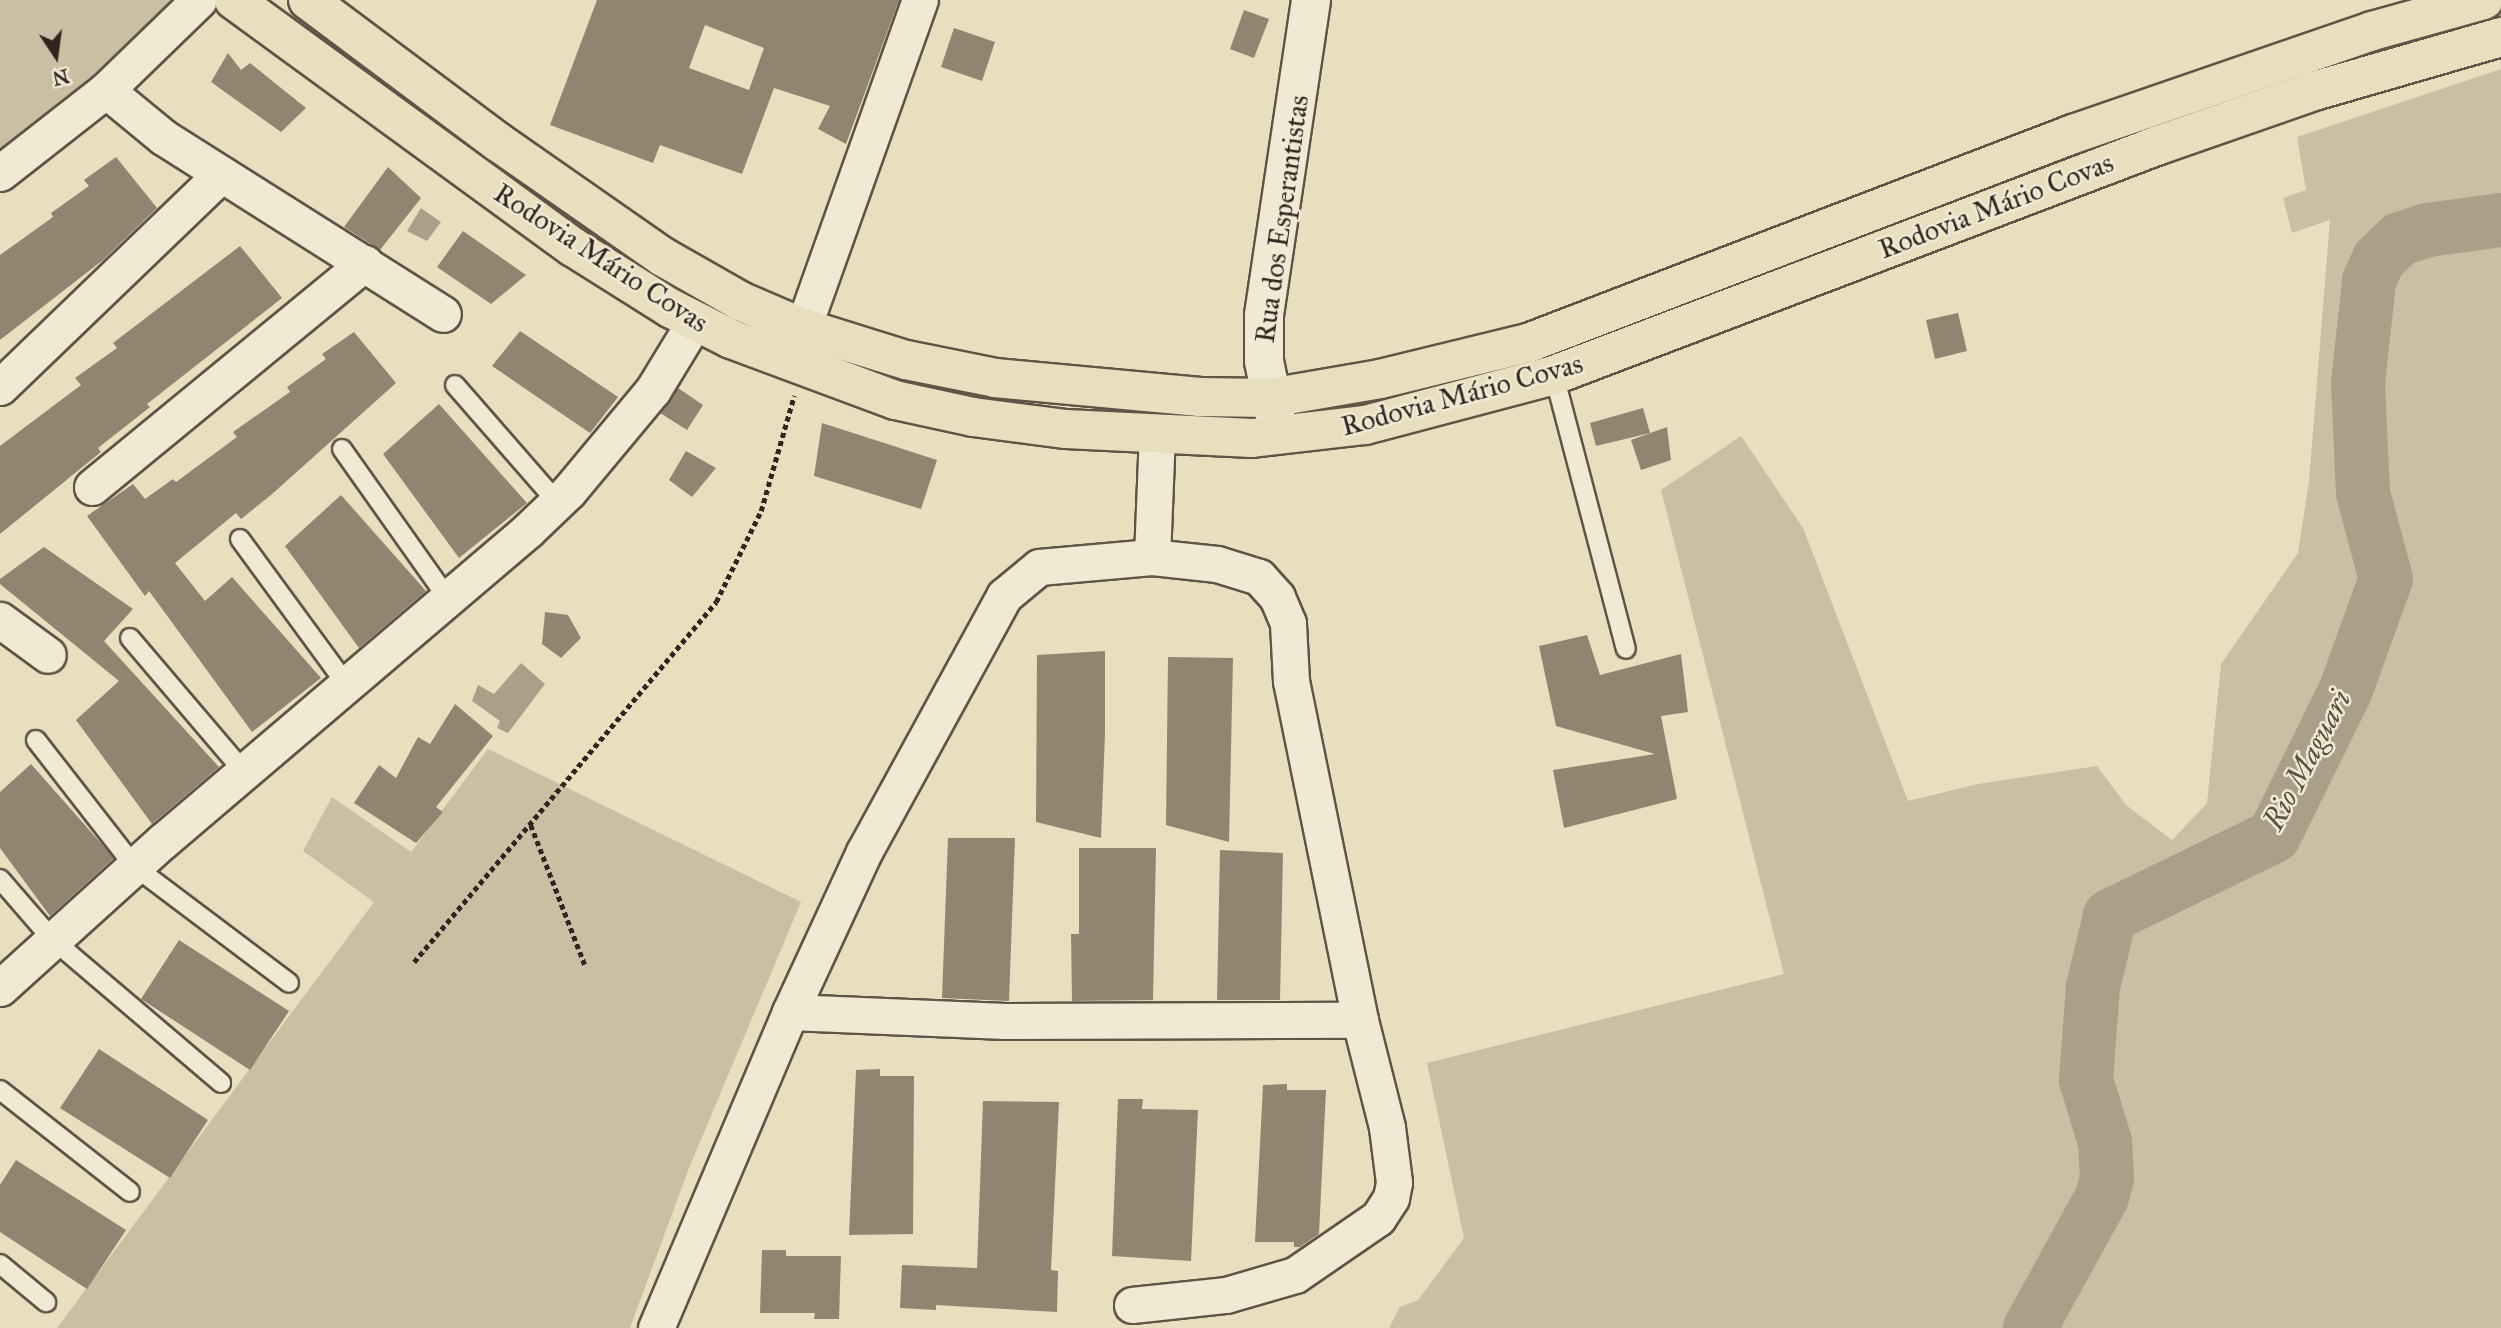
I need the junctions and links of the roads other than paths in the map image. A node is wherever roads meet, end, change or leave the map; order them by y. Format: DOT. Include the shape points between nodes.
graph roads {
  1 [pos="199,0"];
  2 [pos="234,0"];
  3 [pos="308,0"];
  4 [pos="920,0"];
  5 [pos="1311,0"];
  6 [pos="2484,0"];
  7 [pos="2501,37"];
  8 [pos="106,90"];
  9 [pos="0,173"];
  10 [pos="221,174"];
  11 [pos="365,263"];
  12 [pos="443,314"];
  13 [pos="695,321"];
  14 [pos="803,328"];
  15 [pos="1554,374"];
  16 [pos="455,385"];
  17 [pos="0,387"];
  18 [pos="1270,398"];
  19 [pos="1157,433"];
  20 [pos="1280,436"];
  21 [pos="342,449"];
  22 [pos="92,487"];
  23 [pos="557,502"];
  24 [pos="240,539"];
  25 [pos="1152,557"];
  26 [pos="449,600"];
  27 [pos="0,620"];
  28 [pos="130,638"];
  29 [pos="1626,649"];
  30 [pos="48,655"];
  31 [pos="347,685"];
  32 [pos="36,740"];
  33 [pos="244,772"];
  34 [pos="134,866"];
  35 [pos="0,879"];
  36 [pos="52,939"];
  37 [pos="289,983"];
  38 [pos="0,988"];
  39 [pos="790,1012"];
  40 [pos="1360,1020"];
  41 [pos="221,1083"];
  42 [pos="0,1090"];
  43 [pos="130,1192"];
  44 [pos="0,1264"];
  45 [pos="46,1302"];
  46 [pos="1132,1305"];
  47 [pos="656,1328"];
  1 -- 8 [label="street"];
  2 -- 13 [label="main road, Rodovia Mário Covas" via="573,247"];
  3 -- 14 [label="main road, Rodovia Mário Covas" via="498,142 663,257 740,301"];
  4 -- 14 [label="street"];
  5 -- 18 [label="main road, Rua dos Esperantistas" via="1264,315"];
  6 -- 18 [label="main road, Rodovia Mário Covas" via="2372,31 2073,134 1528,343 1380,379"];
  7 -- 15 [label="main road, Rodovia Mário Covas" via="2314,90 2159,145"];
  8 -- 9 [label="street"];
  8 -- 10 [label="street" via="163,137"];
  10 -- 11 [label="street"];
  10 -- 17 [label="street" via="152,246"];
  11 -- 12 [label="street"];
  11 -- 22 [label="street"];
  13 -- 19 [label="main road, Rodovia Mário Covas" via="802,368 895,400 974,417 1066,429"];
  13 -- 23 [label="street" via="653,390"];
  14 -- 18 [label="main road, Rodovia Mário Covas" via="906,360 995,378 1200,397"];
  15 -- 20 [label="main road, Rodovia Mário Covas" via="1364,425"];
  15 -- 29 [label="lane"];
  16 -- 23 [label="lane"];
  18 -- 20 [label="main road, Rua dos Esperantistas"];
  19 -- 20 [label="main road, Rodovia Mário Covas"];
  19 -- 25 [label="street"];
  21 -- 26 [label="lane"];
  23 -- 26 [label="street"];
  24 -- 31 [label="lane"];
  25 -- 39 [label="street" via="1039,567 1004,596 864,852"];
  25 -- 40 [label="street" via="1240,568 1259,577 1277,597 1288,623 1292,681"];
  26 -- 31 [label="street"];
  27 -- 30 [label="street"];
  28 -- 33 [label="lane"];
  31 -- 33 [label="street"];
  32 -- 34 [label="lane"];
  33 -- 34 [label="street"];
  34 -- 36 [label="street"];
  34 -- 37 [label="lane"];
  35 -- 36 [label="lane"];
  36 -- 38 [label="street"];
  36 -- 41 [label="lane"];
  39 -- 40 [label="street" via="1005,1021"];
  39 -- 47 [label="street"];
  40 -- 46 [label="street" via="1387,1127 1394,1182 1391,1198 1378,1218 1295,1275 1226,1295"];
  42 -- 43 [label="lane"];
  44 -- 45 [label="lane"];
}
